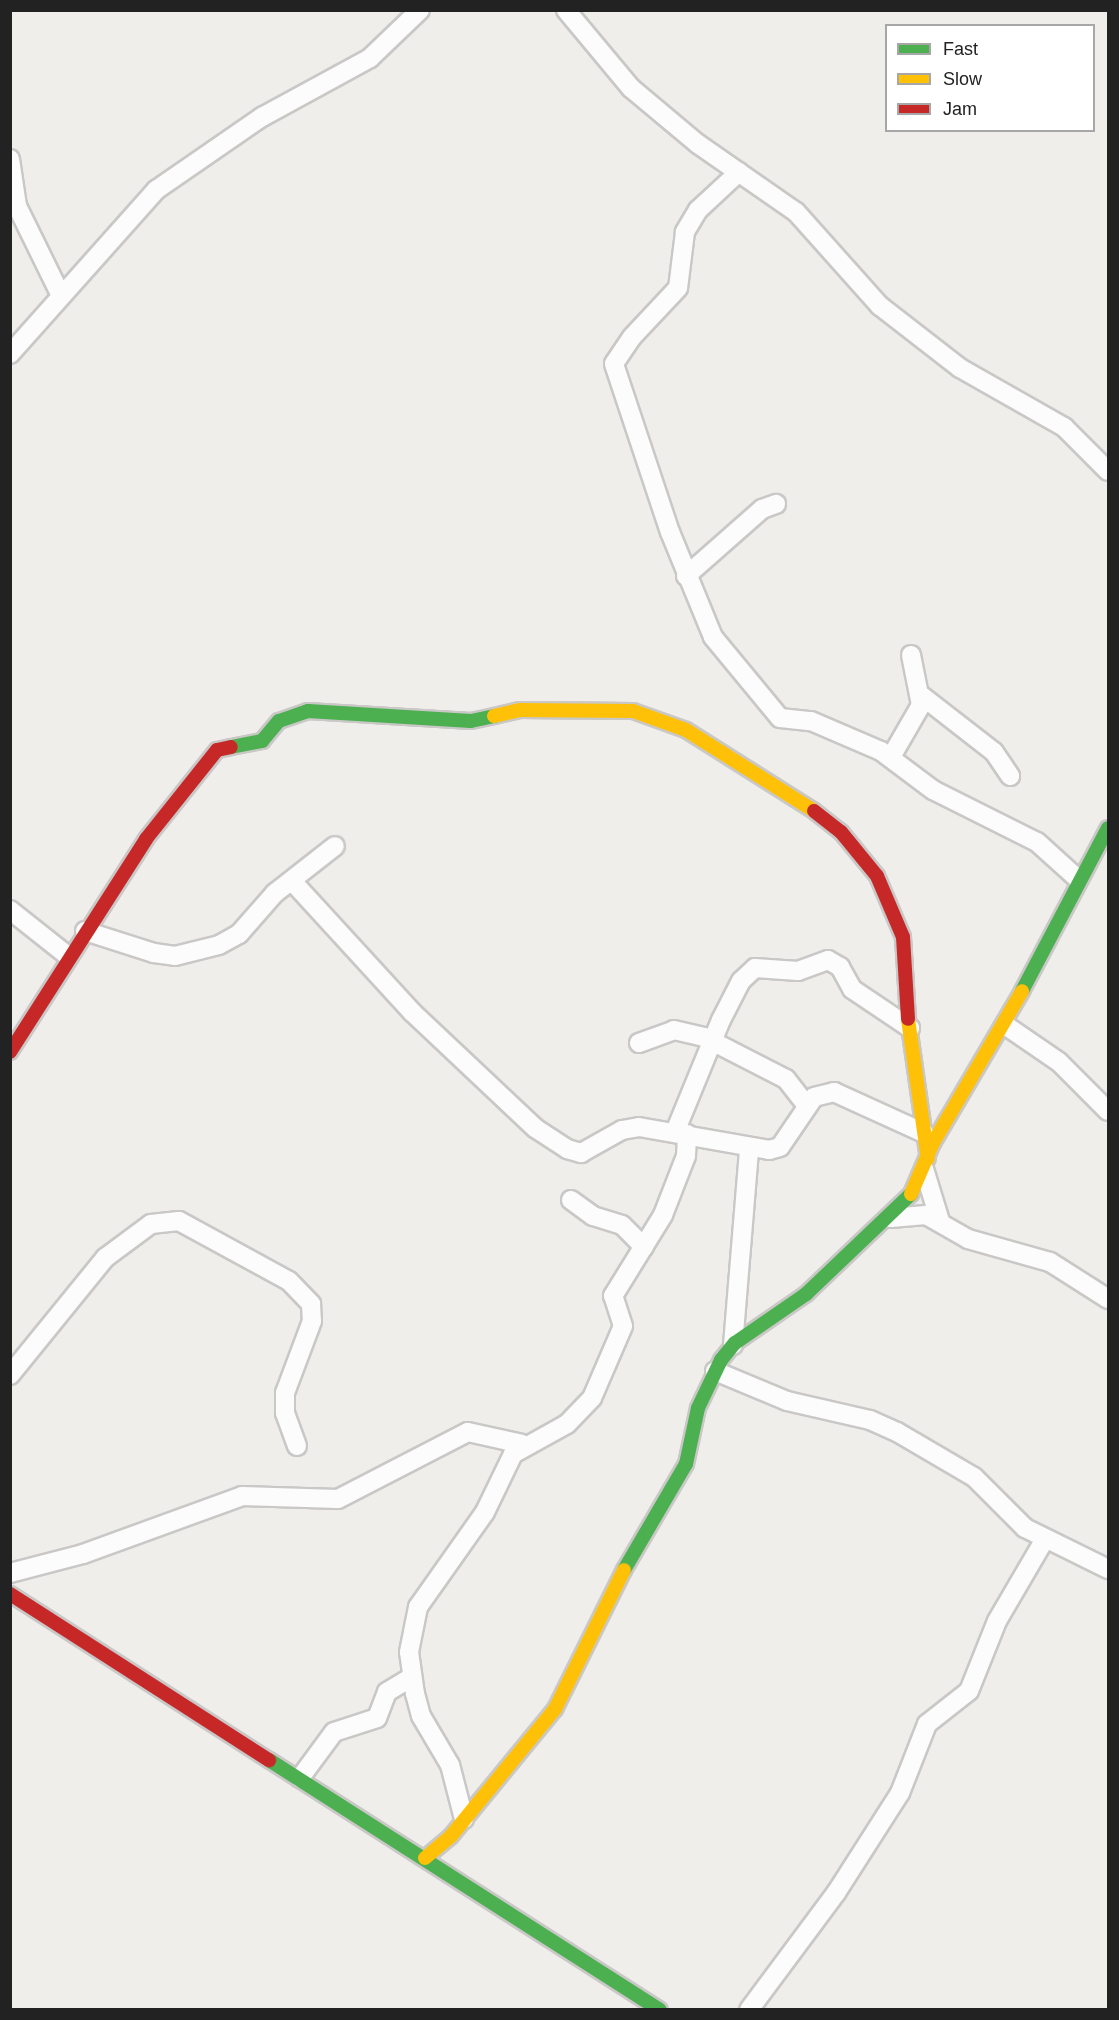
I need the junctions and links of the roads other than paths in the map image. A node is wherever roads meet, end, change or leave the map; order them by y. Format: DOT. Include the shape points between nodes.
graph roads {
  1 [pos="420,10"];
  2 [pos="566,10"];
  3 [pos="10,159"];
  4 [pos="739,172"];
  5 [pos="61,296"];
  6 [pos="10,354"];
  7 [pos="1108,471"];
  8 [pos="776,504"];
  9 [pos="686,576"];
  10 [pos="911,656"];
  11 [pos="921,696"];
  12 [pos="891,757"];
  13 [pos="1010,777"];
  14 [pos="1108,828"];
  15 [pos="335,846"];
  16 [pos="1078,879"];
  17 [pos="292,881"];
  18 [pos="10,910"];
  19 [pos="86,931"];
  20 [pos="68,956"];
  21 [pos="1005,1025"];
  22 [pos="910,1028"];
  23 [pos="713,1041"];
  24 [pos="639,1043"];
  25 [pos="10,1052"];
  26 [pos="806,1105"];
  27 [pos="1108,1111"];
  28 [pos="681,1133"];
  29 [pos="924,1133"];
  30 [pos="749,1151"];
  31 [pos="926,1164"];
  32 [pos="571,1200"];
  33 [pos="891,1218"];
  34 [pos="940,1221"];
  35 [pos="644,1247"];
  36 [pos="1108,1299"];
  37 [pos="733,1345"];
  38 [pos="715,1371"];
  39 [pos="10,1375"];
  40 [pos="522,1444"];
  41 [pos="297,1446"];
  42 [pos="1045,1539"];
  43 [pos="1108,1569"];
  44 [pos="10,1573"];
  45 [pos="12,1599"];
  46 [pos="412,1677"];
  47 [pos="300,1778"];
  48 [pos="464,1819"];
  49 [pos="425,1858"];
  50 [pos="660,2010"];
  51 [pos="749,2010"];
  1 -- 5 [label="street" via="370,58 253,123 156,190"];
  2 -- 4 [label="street" via="632,88"];
  3 -- 5 [label="street" via="17,206"];
  4 -- 7 [label="street" via="796,212 880,306 960,368 1064,427"];
  4 -- 9 [label="street" via="698,210 686,232 678,288 632,337 614,364"];
  5 -- 6 [label="street"];
  8 -- 9 [label="street" via="762,509"];
  9 -- 12 [label="street" via="713,637 780,718 811,722"];
  10 -- 11 [label="street"];
  11 -- 12 [label="street"];
  11 -- 13 [label="street" via="994,752"];
  12 -- 16 [label="street" via="933,790 1037,842"];
  14 -- 16 [label="street"];
  15 -- 17 [label="street"];
  16 -- 21 [label="street"];
  17 -- 19 [label="street" via="239,934 195,952 154,953"];
  17 -- 28 [label="street" via="411,1011 555,1142 581,1153 622,1130"];
  18 -- 20 [label="street"];
  19 -- 20 [label="street"];
  19 -- 22 [label="street" via="175,798 217,750 262,741 291,714 471,721 520,710 633,711 686,730 841,832 877,876 893,906 903,937"];
  20 -- 25 [label="street"];
  21 -- 27 [label="street" via="1059,1062"];
  21 -- 31 [label="street"];
  22 -- 23 [label="street" via="852,989 840,967 823,958 798,971 747,972"];
  22 -- 29 [label="street"];
  23 -- 24 [label="street" via="674,1030"];
  23 -- 26 [label="street" via="786,1079"];
  23 -- 28 [label="street"];
  26 -- 29 [label="street" via="834,1092"];
  26 -- 30 [label="street" via="780,1147"];
  28 -- 30 [label="street"];
  28 -- 35 [label="street" via="678,1181"];
  29 -- 31 [label="street"];
  30 -- 37 [label="street"];
  31 -- 33 [label="street"];
  31 -- 34 [label="street"];
  32 -- 35 [label="street" via="593,1216 622,1225"];
  33 -- 34 [label="street" via="926,1215"];
  33 -- 37 [label="street" via="806,1294"];
  34 -- 36 [label="street" via="968,1239 1050,1262"];
  35 -- 40 [label="street" via="613,1296 623,1326 592,1398 567,1424"];
  37 -- 38 [label="street"];
  38 -- 42 [label="street" via="787,1401 870,1420 897,1432 974,1477 1025,1528"];
  38 -- 48 [label="street" via="698,1408 686,1464 628,1563 555,1708 535,1740"];
  39 -- 41 [label="street" via="105,1258 151,1224 179,1221 289,1281 312,1304 312,1321 285,1393 285,1413"];
  40 -- 44 [label="street" via="468,1432 338,1499 242,1496 73,1558"];
  40 -- 46 [label="street" via="485,1512 418,1607 409,1652"];
  42 -- 43 [label="street"];
  42 -- 51 [label="street" via="997,1621 969,1692 927,1724 900,1793 836,1893"];
  45 -- 47 [label="street"];
  46 -- 47 [label="street" via="387,1692 377,1718 334,1732"];
  46 -- 48 [label="street" via="421,1716 450,1765"];
  47 -- 49 [label="street"];
  48 -- 49 [label="street"];
  49 -- 50 [label="street"];
}
